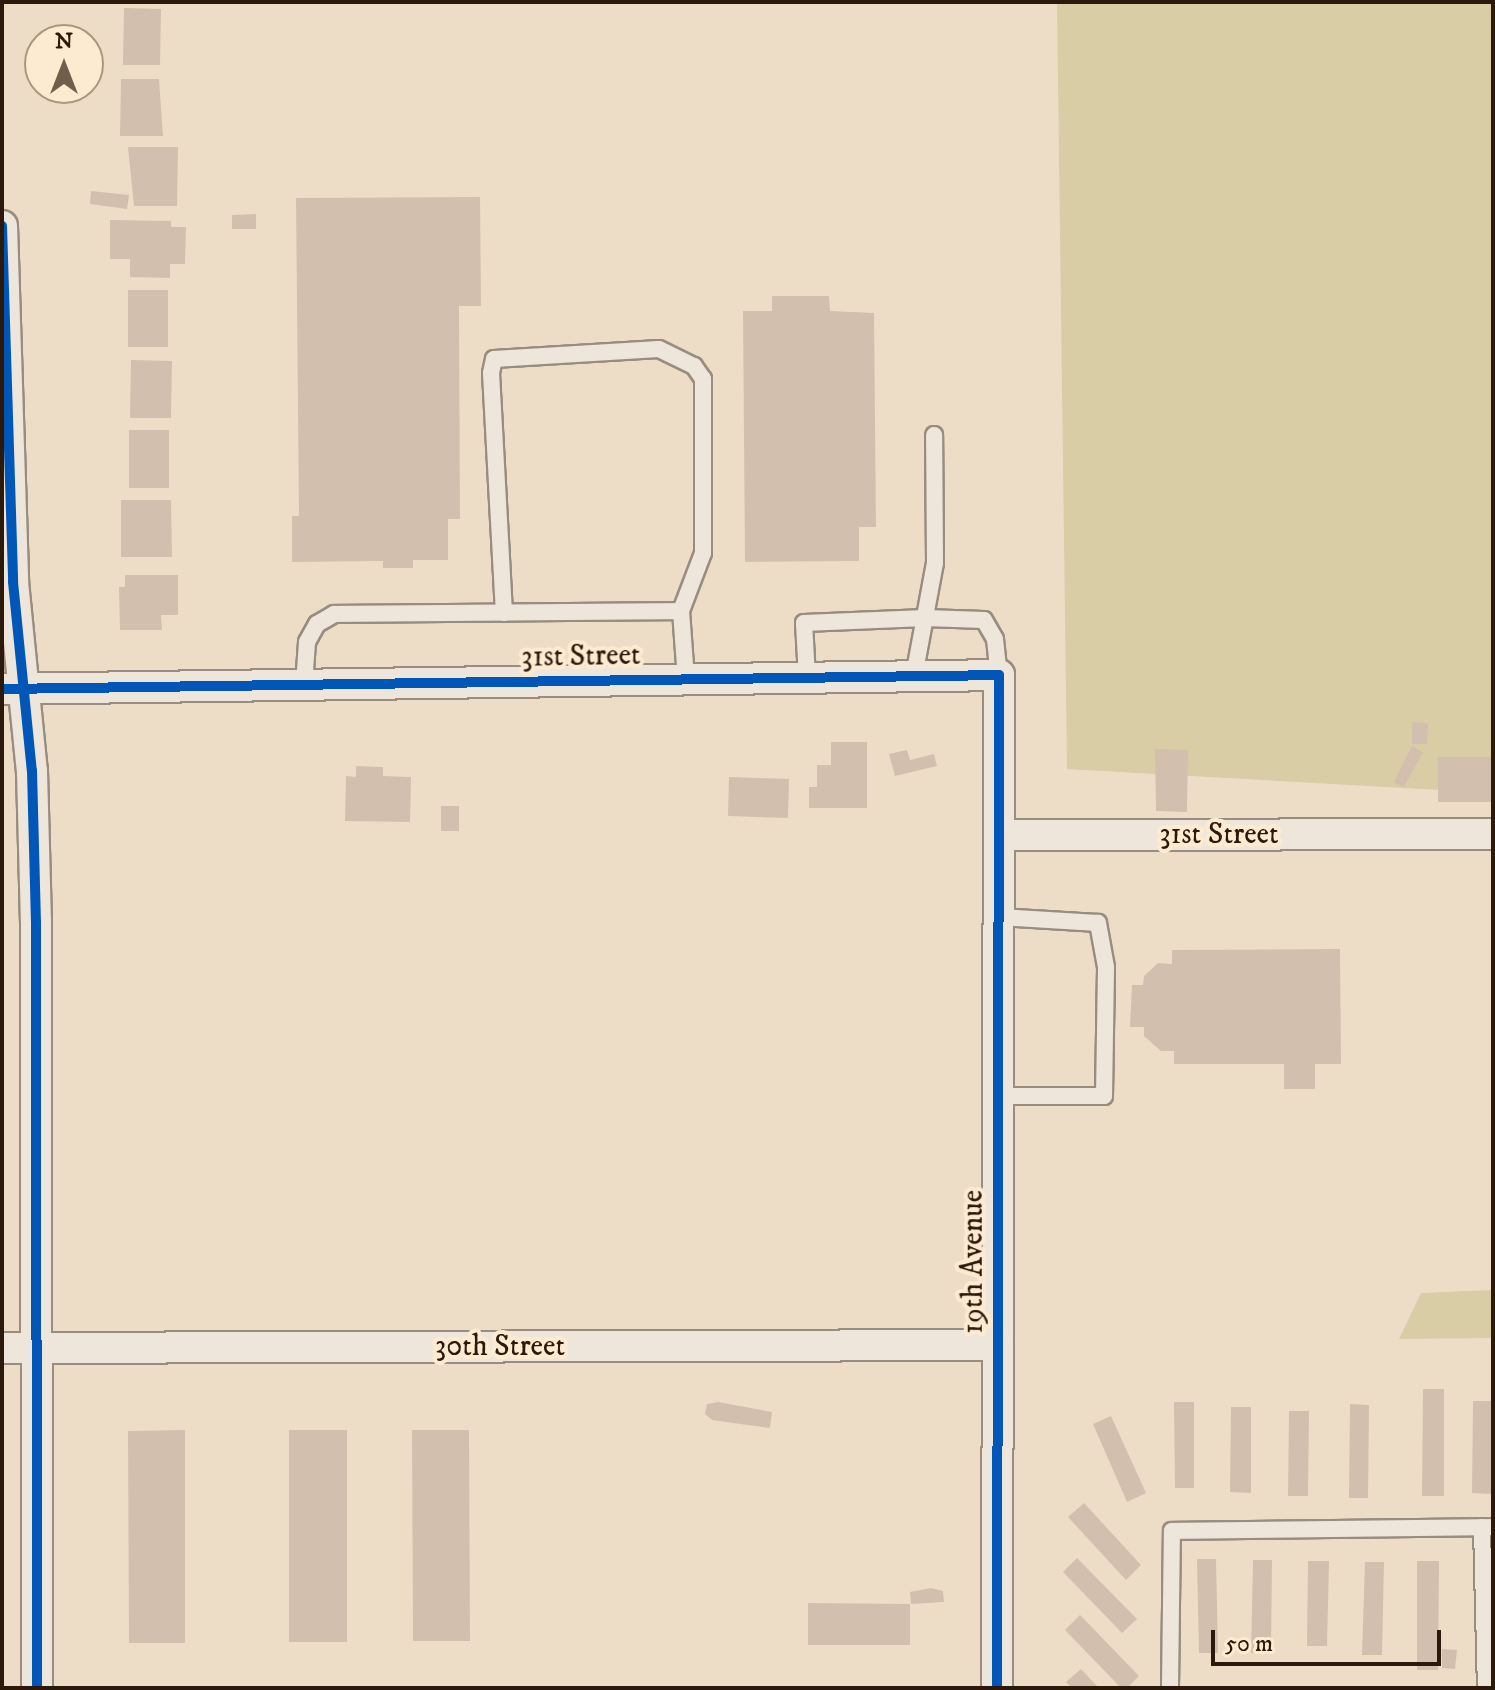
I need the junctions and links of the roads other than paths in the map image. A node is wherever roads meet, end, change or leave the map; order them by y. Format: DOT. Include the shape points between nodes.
graph roads {
  1 [pos="2,226"];
  2 [pos="934,435"];
  3 [pos="681,611"];
  4 [pos="504,613"];
  5 [pos="925,618"];
  6 [pos="999,675"];
  7 [pos="914,676"];
  8 [pos="807,678"];
  9 [pos="686,679"];
  10 [pos="304,685"];
  11 [pos="13,689"];
  12 [pos="1493,834"];
  13 [pos="999,835"];
  14 [pos="999,917"];
  15 [pos="999,1096"];
  16 [pos="998,1345"];
  17 [pos="2,1348"];
  18 [pos="38,1348"];
  19 [pos="1487,1527"];
  20 [pos="37,1688"];
  21 [pos="997,1688"];
  22 [pos="1170,1688"];
  23 [pos="1486,1688"];
  1 -- 11 [label="street"];
  2 -- 5 [label="lane" via="935,563"];
  3 -- 4 [label="lane"];
  3 -- 4 [label="lane" via="703,553 703,379 694,366 659,349 494,359"];
  3 -- 9 [label="lane"];
  4 -- 10 [label="lane" via="334,614 317,624 307,642"];
  5 -- 6 [label="lane" via="984,620 995,639"];
  5 -- 7 [label="lane"];
  5 -- 8 [label="lane" via="804,623"];
  6 -- 7 [label="street, 31st Street"];
  6 -- 13 [label="street"];
  7 -- 8 [label="street, 31st Street"];
  8 -- 9 [label="street, 31st Street"];
  9 -- 10 [label="street, 31st Street"];
  10 -- 11 [label="street, 31st Street"];
  11 -- 18 [label="street" via="36,922"];
  12 -- 13 [label="street, 31st Street"];
  13 -- 14 [label="street, 19th Avenue"];
  14 -- 15 [label="street, 19th Avenue"];
  14 -- 15 [label="lane" via="1098,923 1106,981 1104,1096"];
  15 -- 16 [label="street, 19th Avenue"];
  16 -- 18 [label="street, 30th Street"];
  16 -- 21 [label="street, 19th Avenue"];
  17 -- 18 [label="street, 30th Street"];
  18 -- 20 [label="street"];
  19 -- 22 [label="lane" via="1172,1531"];
  19 -- 23 [label="lane"];
}
